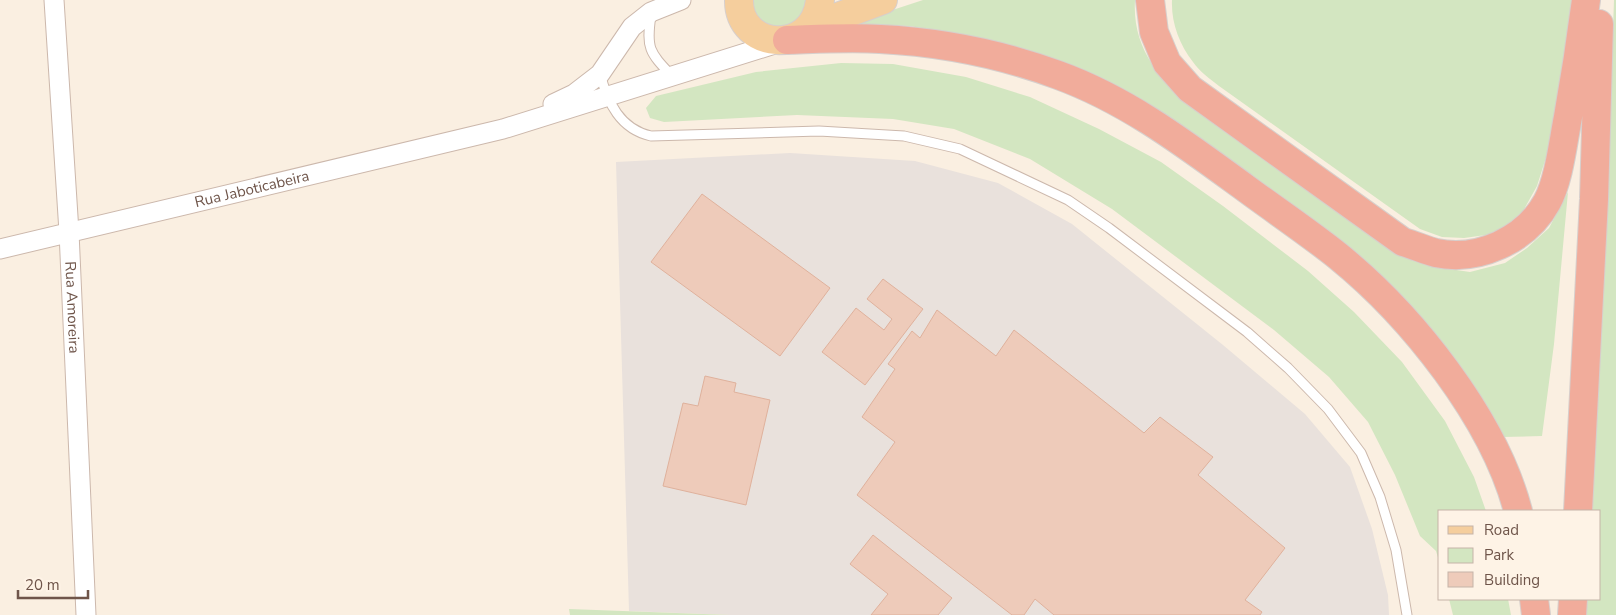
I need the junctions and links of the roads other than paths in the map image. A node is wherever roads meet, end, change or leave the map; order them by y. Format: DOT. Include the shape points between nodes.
graph roads {
  1 [pos="54,0"];
  2 [pos="681,0"];
  3 [pos="739,0"];
  4 [pos="820,0"];
  5 [pos="883,0"];
  6 [pos="1150,0"];
  7 [pos="1586,0"];
  8 [pos="1600,0"];
  9 [pos="656,6"];
  10 [pos="799,33"];
  11 [pos="600,74"];
  12 [pos="673,77"];
  13 [pos="606,97"];
  14 [pos="503,129"];
  15 [pos="69,232"];
  16 [pos="0,249"];
  17 [pos="1518,510"];
  18 [pos="1578,510"];
  19 [pos="1534,600"];
  20 [pos="1573,600"];
  21 [pos="86,615"];
  22 [pos="1407,615"];
  23 [pos="1536,615"];
  24 [pos="1572,615"];
  1 -- 15 [label="street, Rua Amoreira"];
  2 -- 9 [label="street"];
  3 -- 10 [label="main road" via="743,18 760,36 773,40"];
  4 -- 10 [label="main road" via="818,15"];
  5 -- 10 [label="main road"];
  6 -- 7 [label="highway" via="1154,32 1167,63 1190,89 1403,242 1437,253 1472,254 1500,245 1527,228 1547,202 1559,167 1580,55"];
  8 -- 18 [label="highway" via="1594,199"];
  9 -- 11 [label="street" via="632,27"];
  9 -- 12 [label="lane" via="648,35 650,48"];
  10 -- 12 [label="street"];
  10 -- 17 [label="highway" via="933,44 993,55 1058,75 1112,99 1172,134 1338,257 1411,325 1475,414 1498,457"];
  11 -- 13 [label="lane"];
  11 -- 14 [label="street" via="574,94"];
  12 -- 13 [label="street"];
  13 -- 14 [label="street"];
  13 -- 22 [label="lane" via="628,126 651,136 819,131 904,136 960,149 1068,200 1247,332 1328,409 1361,453 1380,497 1396,550"];
  14 -- 15 [label="street, Rua Jaboticabeira"];
  15 -- 16 [label="street, Rua Jaboticabeira"];
  15 -- 21 [label="street, Rua Amoreira"];
  19 -- 23 [label="highway"];
  20 -- 24 [label="highway"];
}
